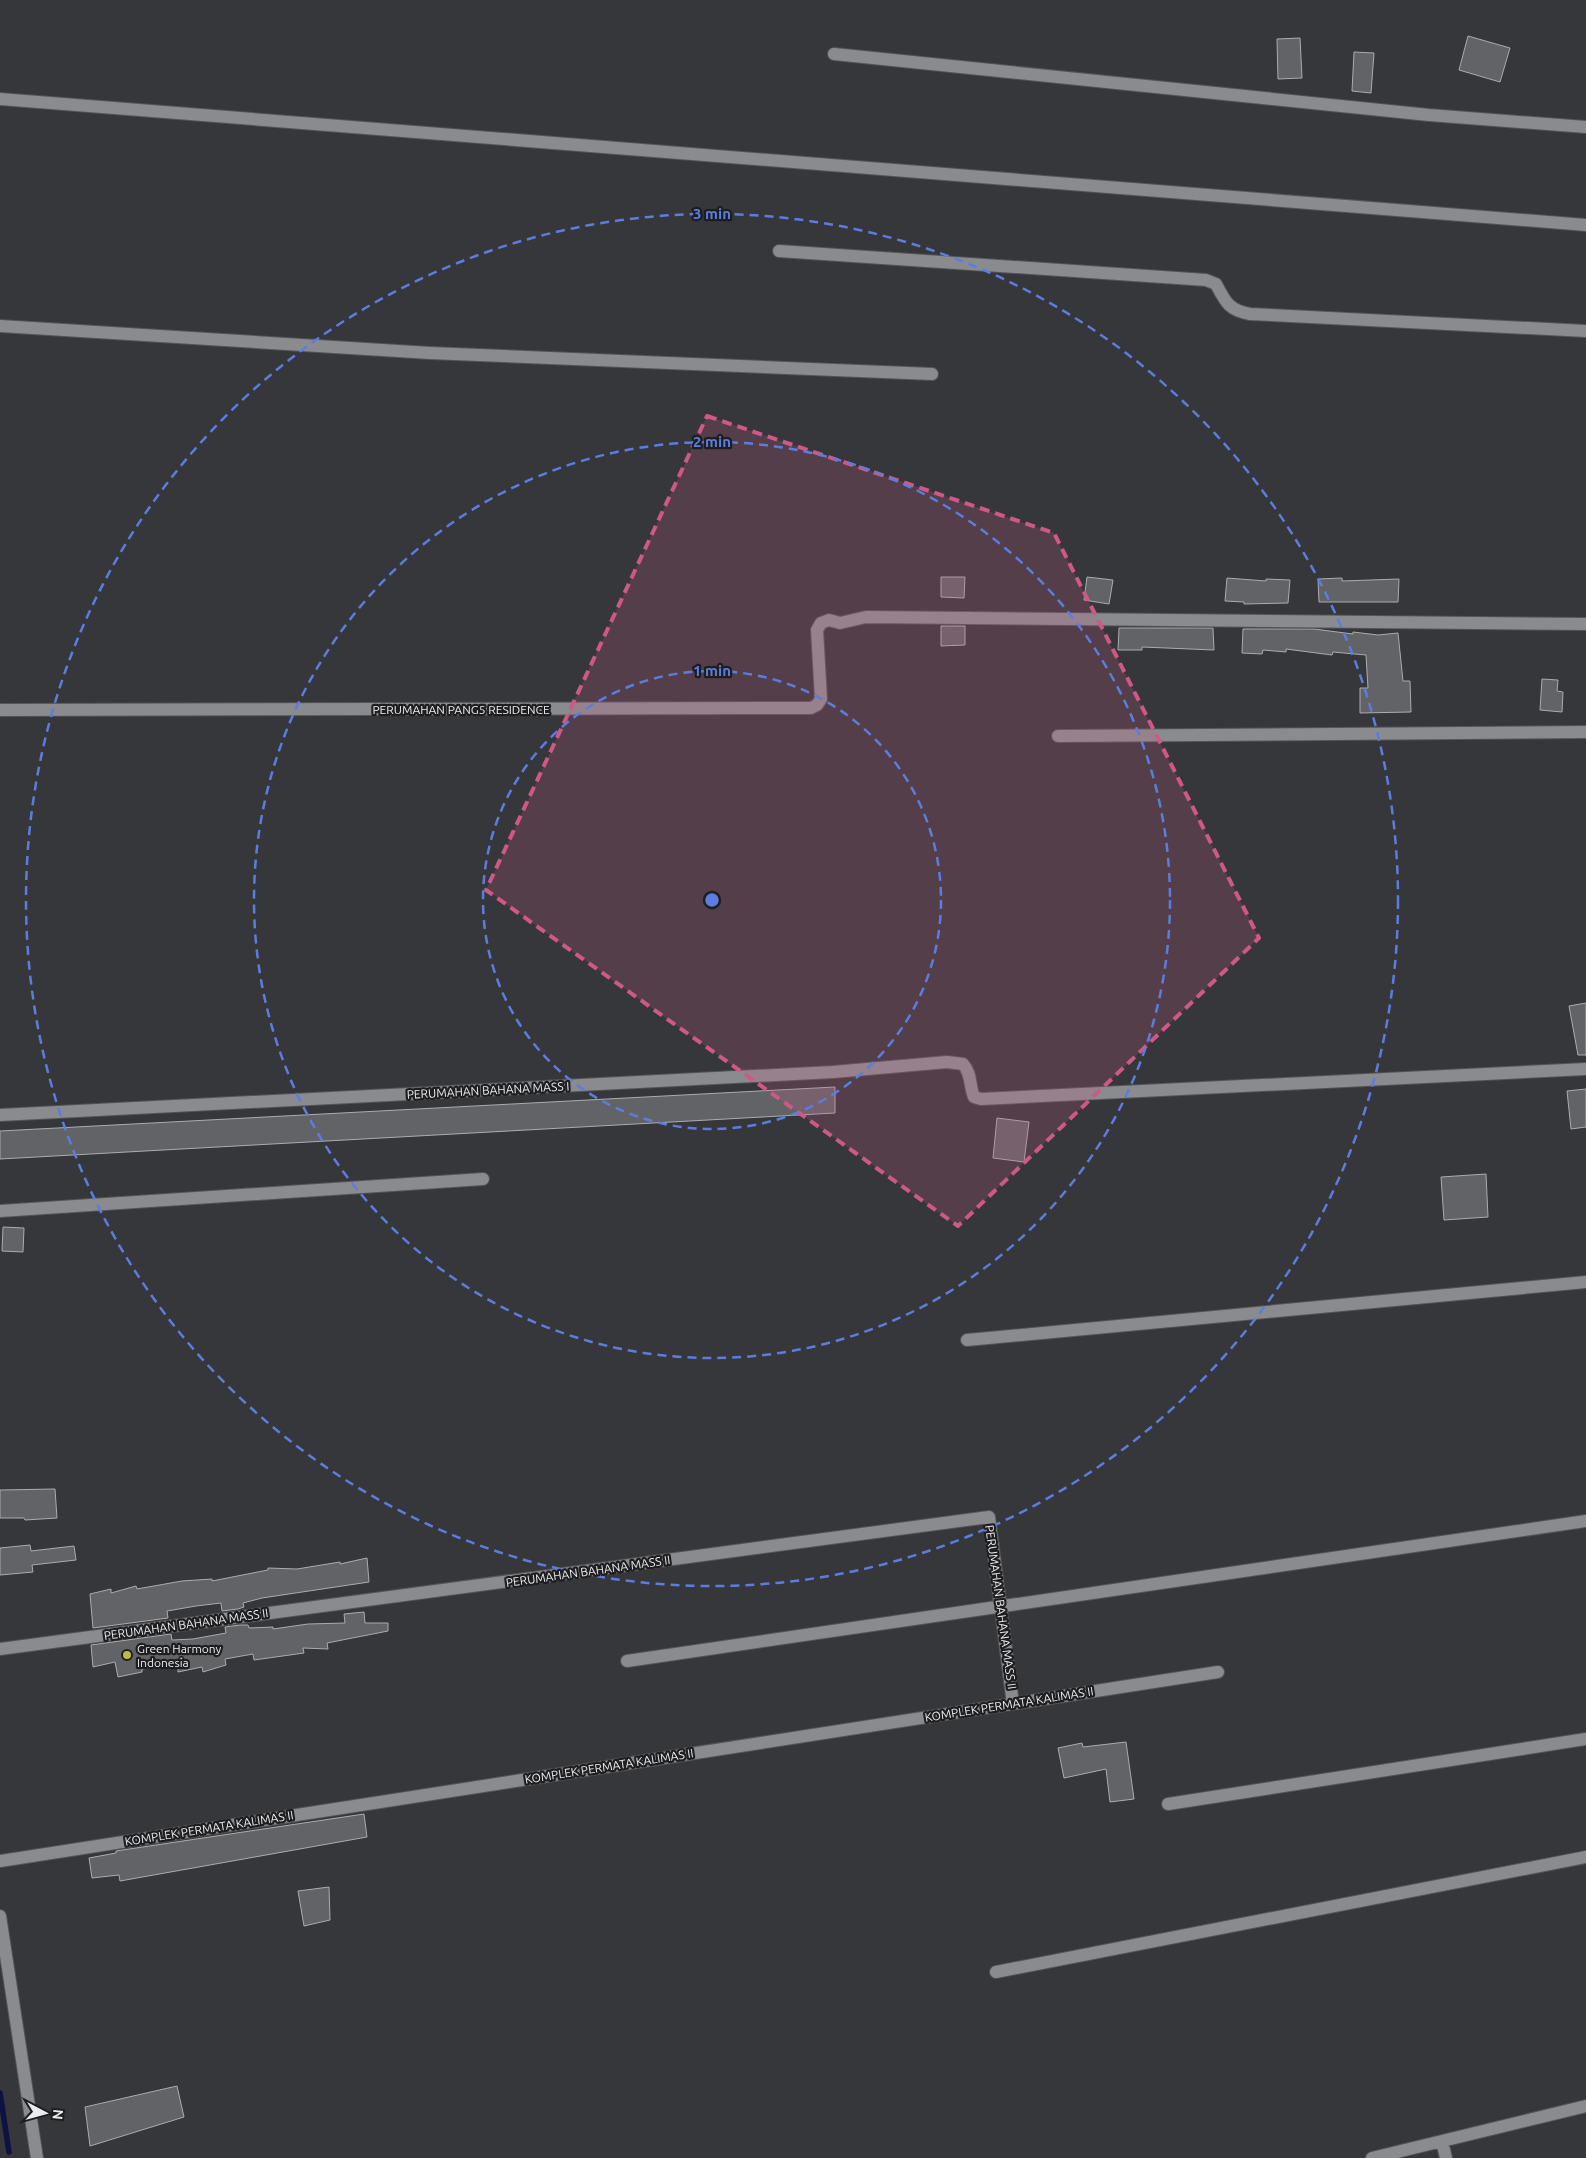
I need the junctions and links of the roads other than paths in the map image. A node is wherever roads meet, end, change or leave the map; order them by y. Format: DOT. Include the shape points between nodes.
graph roads {
  1 [pos="834,54"];
  2 [pos="0,99"];
  3 [pos="1586,127"];
  4 [pos="1586,225"];
  5 [pos="779,251"];
  6 [pos="0,326"];
  7 [pos="1586,331"];
  8 [pos="932,374"];
  9 [pos="1586,624"];
  10 [pos="0,710"];
  11 [pos="1586,732"];
  12 [pos="1058,736"];
  13 [pos="1586,1069"];
  14 [pos="0,1115"];
  15 [pos="483,1179"];
  16 [pos="0,1210"];
  17 [pos="1586,1282"];
  18 [pos="967,1340"];
  19 [pos="1586,1521"];
  20 [pos="1001,1607"];
  21 [pos="0,1649"];
  22 [pos="626,1661"];
  23 [pos="1218,1672"];
  24 [pos="1014,1704"];
  25 [pos="1586,1738"];
  26 [pos="1168,1804"];
  27 [pos="1586,1858"];
  28 [pos="0,1860"];
  29 [pos="0,1916"];
  30 [pos="996,1972"];
  31 [pos="1586,2106"];
  32 [pos="1442,2141"];
  33 [pos="37,2158"];
  34 [pos="1372,2158"];
  35 [pos="1446,2158"];
  1 -- 3 [label="street" via="1429,115"];
  2 -- 4 [label="street"];
  5 -- 7 [label="street" via="1206,280 1216,284 1225,303 1236,312 1250,314"];
  6 -- 8 [label="street" via="430,353"];
  9 -- 10 [label="street, PERUMAHAN PANG5 RESIDENCE" via="866,617 840,623 829,620 821,623 817,630 820,699 811,708"];
  11 -- 12 [label="street"];
  13 -- 14 [label="street, PERUMAHAN BAHANA MASS I" via="981,1099 974,1097 969,1074 961,1063 947,1062 833,1072"];
  15 -- 16 [label="street"];
  17 -- 18 [label="street"];
  19 -- 20 [label="street"];
  20 -- 21 [label="street, PERUMAHAN BAHANA MASS II" via="989,1517"];
  20 -- 22 [label="street"];
  20 -- 24 [label="street, PERUMAHAN BAHANA MASS II"];
  23 -- 24 [label="street, KOMPLEK PERMATA KALIMAS II"];
  24 -- 28 [label="street, KOMPLEK PERMATA KALIMAS II"];
  25 -- 26 [label="street"];
  27 -- 30 [label="street"];
  29 -- 33 [label="street"];
  31 -- 32 [label="street"];
  32 -- 34 [label="street"];
  32 -- 35 [label="street"];
}
